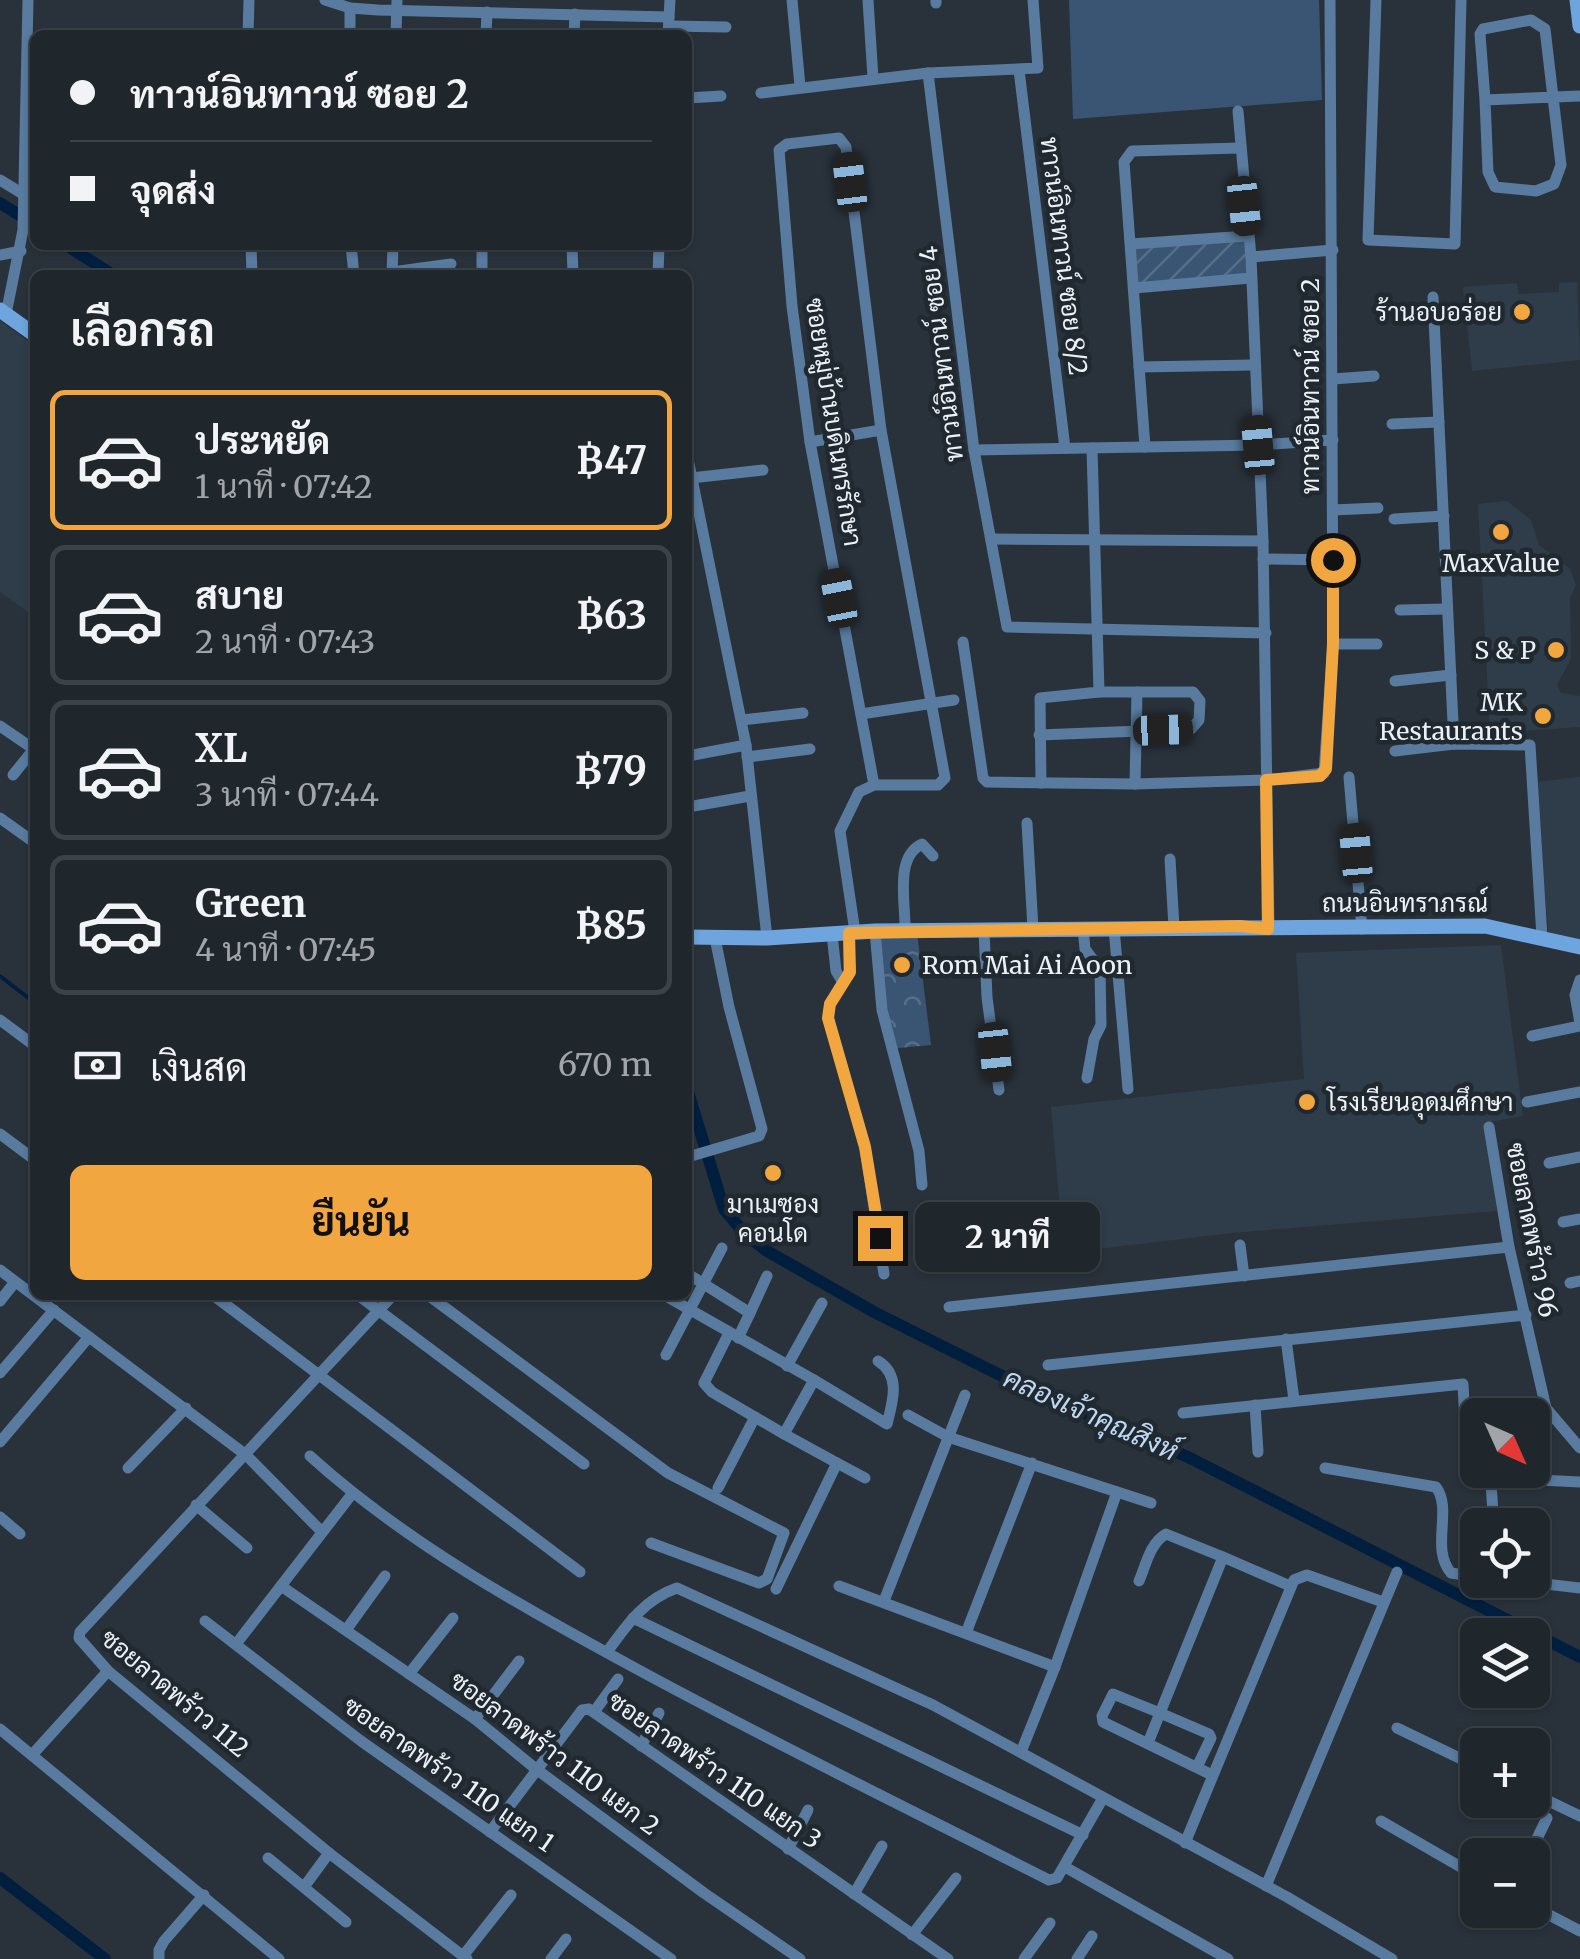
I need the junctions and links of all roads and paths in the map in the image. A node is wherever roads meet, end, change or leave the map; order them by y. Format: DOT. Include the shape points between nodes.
graph roads {
  1 [pos="28,0"];
  2 [pos="249,0"];
  3 [pos="325,0"];
  4 [pos="670,0"];
  5 [pos="792,0"];
  6 [pos="868,0"];
  7 [pos="1033,0"];
  8 [pos="1330,0"];
  9 [pos="1376,0"];
  10 [pos="1460,0"];
  11 [pos="1577,0"];
  12 [pos="397,5"];
  13 [pos="530,7"];
  14 [pos="350,8"];
  15 [pos="491,8"];
  16 [pos="575,14"];
  17 [pos="1580,24"];
  18 [pos="669,26"];
  19 [pos="726,27"];
  20 [pos="248,30"];
  21 [pos="350,30"];
  22 [pos="396,30"];
  23 [pos="574,30"];
  24 [pos="1019,70"];
  25 [pos="928,73"];
  26 [pos="873,78"];
  27 [pos="800,86"];
  28 [pos="761,93"];
  29 [pos="721,96"];
  30 [pos="1580,96"];
  31 [pos="692,98"];
  32 [pos="1552,98"];
  33 [pos="1485,100"];
  34 [pos="1238,110"];
  35 [pos="1240,148"];
  36 [pos="0,180"];
  37 [pos="24,194"];
  38 [pos="1248,236"];
  39 [pos="1131,244"];
  40 [pos="1333,250"];
  41 [pos="21,251"];
  42 [pos="0,255"];
  43 [pos="1251,257"];
  44 [pos="451,264"];
  45 [pos="416,270"];
  46 [pos="1251,278"];
  47 [pos="1134,288"];
  48 [pos="1433,297"];
  49 [pos="3,312"];
  50 [pos="30,331"];
  51 [pos="1253,365"];
  52 [pos="1138,367"];
  53 [pos="1374,376"];
  54 [pos="1333,379"];
  55 [pos="1440,422"];
  56 [pos="1392,424"];
  57 [pos="880,430"];
  58 [pos="1333,440"];
  59 [pos="810,442"];
  60 [pos="1258,445"];
  61 [pos="1145,447"];
  62 [pos="1065,448"];
  63 [pos="1092,448"];
  64 [pos="974,450"];
  65 [pos="763,470"];
  66 [pos="692,478"];
  67 [pos="692,483"];
  68 [pos="1378,508"];
  69 [pos="1333,510"];
  70 [pos="1444,516"];
  71 [pos="1394,519"];
  72 [pos="1093,538"];
  73 [pos="991,539"];
  74 [pos="1263,541"];
  75 [pos="1263,559"];
  76 [pos="1333,560"];
  77 [pos="1448,608"];
  78 [pos="1400,610"];
  79 [pos="1095,631"];
  80 [pos="1266,632"];
  81 [pos="963,642"];
  82 [pos="1333,644"];
  83 [pos="1377,644"];
  84 [pos="1451,675"];
  85 [pos="1395,682"];
  86 [pos="1099,692"];
  87 [pos="1137,692"];
  88 [pos="954,700"];
  89 [pos="929,703"];
  90 [pos="802,713"];
  91 [pos="861,714"];
  92 [pos="742,720"];
  93 [pos="0,726"];
  94 [pos="1136,731"];
  95 [pos="1039,735"];
  96 [pos="1454,744"];
  97 [pos="30,746"];
  98 [pos="810,749"];
  99 [pos="747,751"];
  100 [pos="1395,752"];
  101 [pos="30,755"];
  102 [pos="692,756"];
  103 [pos="13,775"];
  104 [pos="1349,777"];
  105 [pos="1266,780"];
  106 [pos="1041,784"];
  107 [pos="1134,784"];
  108 [pos="874,785"];
  109 [pos="750,796"];
  110 [pos="692,806"];
  111 [pos="0,818"];
  112 [pos="1027,823"];
  113 [pos="30,839"];
  114 [pos="934,856"];
  115 [pos="1170,859"];
  116 [pos="1174,927"];
  117 [pos="1083,928"];
  118 [pos="1114,928"];
  119 [pos="1033,929"];
  120 [pos="1268,929"];
  121 [pos="1362,929"];
  122 [pos="984,930"];
  123 [pos="874,931"];
  124 [pos="905,931"];
  125 [pos="852,932"];
  126 [pos="832,934"];
  127 [pos="692,937"];
  128 [pos="1542,937"];
  129 [pos="715,938"];
  130 [pos="767,938"];
  131 [pos="1580,947"];
  132 [pos="1580,980"];
  133 [pos="842,981"];
  134 [pos="0,1020"];
  135 [pos="1580,1025"];
  136 [pos="1532,1036"];
  137 [pos="30,1042"];
  138 [pos="1087,1078"];
  139 [pos="1128,1088"];
  140 [pos="999,1090"];
  141 [pos="1580,1092"];
  142 [pos="1528,1102"];
  143 [pos="1489,1126"];
  144 [pos="0,1134"];
  145 [pos="30,1156"];
  146 [pos="692,1156"];
  147 [pos="1580,1157"];
  148 [pos="1548,1162"];
  149 [pos="922,1185"];
  150 [pos="1580,1219"];
  151 [pos="1564,1222"];
  152 [pos="1240,1245"];
  153 [pos="1509,1247"];
  154 [pos="722,1248"];
  155 [pos="0,1270"];
  156 [pos="884,1274"];
  157 [pos="766,1276"];
  158 [pos="1244,1276"];
  159 [pos="692,1277"];
  160 [pos="16,1282"];
  161 [pos="703,1284"];
  162 [pos="30,1292"];
  163 [pos="40,1300"];
  164 [pos="221,1300"];
  165 [pos="364,1300"];
  166 [pos="388,1300"];
  167 [pos="435,1300"];
  168 [pos="672,1300"];
  169 [pos="0,1301"];
  170 [pos="822,1303"];
  171 [pos="949,1307"];
  172 [pos="54,1310"];
  173 [pos="688,1310"];
  174 [pos="378,1311"];
  175 [pos="750,1313"];
  176 [pos="1526,1316"];
  177 [pos="734,1336"];
  178 [pos="89,1337"];
  179 [pos="1286,1339"];
  180 [pos="666,1355"];
  181 [pos="878,1362"];
  182 [pos="1048,1365"];
  183 [pos="787,1366"];
  184 [pos="0,1373"];
  185 [pos="319,1375"];
  186 [pos="814,1380"];
  187 [pos="965,1395"];
  188 [pos="1464,1398"];
  189 [pos="1294,1400"];
  190 [pos="1255,1406"];
  191 [pos="186,1408"];
  192 [pos="1183,1413"];
  193 [pos="908,1415"];
  194 [pos="754,1418"];
  195 [pos="784,1434"];
  196 [pos="948,1438"];
  197 [pos="0,1442"];
  198 [pos="1580,1448"];
  199 [pos="1258,1452"];
  200 [pos="246,1455"];
  201 [pos="310,1456"];
  202 [pos="837,1463"];
  203 [pos="1032,1463"];
  204 [pos="584,1464"];
  205 [pos="128,1468"];
  206 [pos="1325,1468"];
  207 [pos="865,1478"];
  208 [pos="1580,1482"];
  209 [pos="718,1488"];
  210 [pos="1116,1492"];
  211 [pos="352,1494"];
  212 [pos="1151,1502"];
  213 [pos="196,1505"];
  214 [pos="1493,1508"];
  215 [pos="0,1517"];
  216 [pos="322,1532"];
  217 [pos="20,1534"];
  218 [pos="651,1543"];
  219 [pos="247,1548"];
  220 [pos="1222,1557"];
  221 [pos="580,1572"];
  222 [pos="1397,1572"];
  223 [pos="1460,1574"];
  224 [pos="385,1576"];
  225 [pos="1139,1581"];
  226 [pos="1550,1585"];
  227 [pos="281,1586"];
  228 [pos="839,1586"];
  229 [pos="1290,1586"];
  230 [pos="1580,1588"];
  231 [pos="776,1589"];
  232 [pos="884,1601"];
  233 [pos="1383,1602"];
  234 [pos="453,1618"];
  235 [pos="633,1618"];
  236 [pos="205,1621"];
  237 [pos="346,1630"];
  238 [pos="966,1633"];
  239 [pos="236,1644"];
  240 [pos="606,1652"];
  241 [pos="519,1661"];
  242 [pos="1055,1667"];
  243 [pos="108,1671"];
  244 [pos="409,1674"];
  245 [pos="618,1679"];
  246 [pos="594,1712"];
  247 [pos="659,1713"];
  248 [pos="1160,1713"];
  249 [pos="475,1718"];
  250 [pos="1397,1728"];
  251 [pos="0,1730"];
  252 [pos="1148,1743"];
  253 [pos="640,1746"];
  254 [pos="1021,1752"];
  255 [pos="32,1754"];
  256 [pos="1460,1758"];
  257 [pos="1197,1768"];
  258 [pos="536,1769"];
  259 [pos="1212,1776"];
  260 [pos="1103,1798"];
  261 [pos="1550,1802"];
  262 [pos="808,1810"];
  263 [pos="1580,1816"];
  264 [pos="1547,1818"];
  265 [pos="1381,1821"];
  266 [pos="490,1832"];
  267 [pos="1083,1836"];
  268 [pos="1537,1838"];
  269 [pos="1185,1843"];
  270 [pos="882,1846"];
  271 [pos="788,1849"];
  272 [pos="330,1852"];
  273 [pos="268,1858"];
  274 [pos="1065,1867"];
  275 [pos="1460,1867"];
  276 [pos="956,1878"];
  277 [pos="1266,1886"];
  278 [pos="304,1887"];
  279 [pos="854,1894"];
  280 [pos="204,1895"];
  281 [pos="511,1895"];
  282 [pos="1550,1915"];
  283 [pos="346,1922"];
  284 [pos="1050,1923"];
  285 [pos="1580,1931"];
  286 [pos="912,1935"];
  287 [pos="1092,1936"];
  288 [pos="566,1939"];
  289 [pos="465,1957"];
  290 [pos="160,1959"];
  291 [pos="280,1959"];
  292 [pos="551,1959"];
  293 [pos="671,1959"];
  294 [pos="800,1959"];
  295 [pos="948,1959"];
  296 [pos="1024,1959"];
  297 [pos="1077,1959"];
  298 [pos="1228,1959"];
  299 [pos="1392,1959"];
  1 -- 37 [label="street"];
  2 -- 20 [label="street"];
  3 -- 14 [label="street"];
  4 -- 18 [label="street"];
  5 -- 27 [label="street"];
  6 -- 26 [label="street"];
  7 -- 24 [label="street" via="1038,68"];
  8 -- 40 [label="street, ทาวน์อินทาวน์ ซอย 2"];
  9 -- 10 [label="street" via="1368,240 1455,244"];
  11 -- 17 [label="street"];
  12 -- 14 [label="street"];
  12 -- 15 [label="street"];
  12 -- 22 [label="street"];
  13 -- 15 [label="street"];
  13 -- 16 [label="street"];
  14 -- 21 [label="street"];
  16 -- 18 [label="street"];
  16 -- 23 [label="street"];
  18 -- 19 [label="street"];
  24 -- 25 [label="street"];
  24 -- 62 [label="street, ทาวน์อินทาวน์ ซอย 8/2"];
  25 -- 26 [label="street"];
  25 -- 64 [label="street, ทาวน์อินทาวน์ ซอย 4"];
  26 -- 27 [label="street"];
  27 -- 28 [label="street"];
  29 -- 31 [label="street"];
  30 -- 32 [label="street"];
  32 -- 33 [label="street"];
  32 -- 33 [label="street" via="1546,29 1531,20 1491,25 1480,34"];
  32 -- 33 [label="street" via="1561,164 1554,184 1536,191 1495,187 1488,172"];
  34 -- 35 [label="street"];
  35 -- 38 [label="street"];
  35 -- 39 [label="street" via="1132,151 1124,162"];
  36 -- 37 [label="street"];
  37 -- 41 [label="street"];
  38 -- 39 [label="street"];
  38 -- 43 [label="street"];
  39 -- 47 [label="street"];
  40 -- 43 [label="street"];
  40 -- 54 [label="street, ทาวน์อินทาวน์ ซอย 2"];
  41 -- 42 [label="street"];
  41 -- 49 [label="street"];
  43 -- 46 [label="street"];
  44 -- 45 [label="street"];
  46 -- 47 [label="street"];
  46 -- 51 [label="street"];
  47 -- 52 [label="street"];
  48 -- 55 [label="street"];
  49 -- 50 [label="street"];
  51 -- 52 [label="street"];
  51 -- 60 [label="street"];
  52 -- 61 [label="street"];
  53 -- 54 [label="street"];
  54 -- 58 [label="street, ทาวน์อินทาวน์ ซอย 2"];
  55 -- 56 [label="street"];
  55 -- 70 [label="street"];
  57 -- 59 [label="street"];
  57 -- 59 [label="street, ซอยหมู่บ้านบดินทรรักษา" via="846,147 839,138 787,144 780,150 792,306"];
  57 -- 89 [label="street"];
  58 -- 60 [label="street"];
  58 -- 69 [label="street, ทาวน์อินทาวน์ ซอย 2"];
  59 -- 91 [label="street, ซอยหมู่บ้านบดินทรรักษา"];
  60 -- 61 [label="street"];
  60 -- 74 [label="street"];
  61 -- 63 [label="street"];
  62 -- 63 [label="street"];
  62 -- 64 [label="street"];
  63 -- 72 [label="street"];
  64 -- 73 [label="street, ทาวน์อินทาวน์ ซอย 4"];
  65 -- 66 [label="street"];
  67 -- 92 [label="street"];
  68 -- 69 [label="street"];
  69 -- 76 [label="street, ทาวน์อินทาวน์ ซอย 2"];
  70 -- 71 [label="street"];
  70 -- 77 [label="street"];
  72 -- 73 [label="street"];
  72 -- 74 [label="street"];
  72 -- 79 [label="street"];
  73 -- 79 [label="street, ทาวน์อินทาวน์ ซอย 4" via="1006,627"];
  74 -- 75 [label="street"];
  75 -- 76 [label="street"];
  75 -- 80 [label="street"];
  76 -- 82 [label="street, ทาวน์อินทาวน์ ซอย 2"];
  77 -- 78 [label="street"];
  77 -- 84 [label="street"];
  79 -- 80 [label="street"];
  79 -- 86 [label="street"];
  80 -- 105 [label="street"];
  81 -- 106 [label="street" via="983,778 991,784"];
  82 -- 83 [label="street"];
  82 -- 105 [label="street, ทาวน์อินทาวน์ ซอย 2" via="1326,769 1320,776"];
  84 -- 85 [label="street"];
  84 -- 96 [label="street"];
  86 -- 87 [label="street"];
  86 -- 95 [label="street" via="1042,696"];
  87 -- 94 [label="street"];
  87 -- 94 [label="street" via="1193,692 1200,720 1191,729"];
  88 -- 89 [label="street"];
  89 -- 91 [label="street"];
  89 -- 108 [label="street" via="943,782"];
  90 -- 92 [label="street"];
  91 -- 108 [label="street, ซอยหมู่บ้านบดินทรรักษา"];
  92 -- 99 [label="street"];
  93 -- 97 [label="street"];
  94 -- 95 [label="street"];
  94 -- 107 [label="street"];
  95 -- 106 [label="street"];
  96 -- 100 [label="street"];
  96 -- 128 [label="street" via="1531,748"];
  98 -- 99 [label="street"];
  99 -- 102 [label="street"];
  99 -- 109 [label="street"];
  101 -- 103 [label="street"];
  104 -- 121 [label="street"];
  105 -- 107 [label="street"];
  105 -- 120 [label="street"];
  106 -- 107 [label="street"];
  108 -- 125 [label="street" via="859,792 840,831"];
  109 -- 110 [label="street"];
  109 -- 130 [label="street"];
  111 -- 113 [label="street"];
  112 -- 119 [label="street"];
  114 -- 124 [label="street" via="922,844 905,861"];
  115 -- 116 [label="street"];
  116 -- 118 [label="street, ถนนอินทราภรณ์"];
  116 -- 120 [label="street, ถนนอินทราภรณ์"];
  117 -- 118 [label="street, ถนนอินทราภรณ์"];
  117 -- 119 [label="street, ถนนอินทราภรณ์"];
  117 -- 138 [label="street" via="1085,949 1100,970 1101,1024"];
  118 -- 139 [label="street"];
  119 -- 122 [label="street, ถนนอินทราภรณ์"];
  120 -- 121 [label="street, ถนนอินทราภรณ์"];
  121 -- 128 [label="street, ถนนอินทราภรณ์" via="1486,926"];
  122 -- 124 [label="street, ถนนอินทราภรณ์"];
  122 -- 140 [label="street"];
  123 -- 124 [label="street, ถนนอินทราภรณ์"];
  123 -- 125 [label="street, ถนนอินทราภรณ์"];
  123 -- 149 [label="street" via="882,1010"];
  125 -- 126 [label="street, ถนนอินทราภรณ์"];
  125 -- 133 [label="street" via="850,972"];
  126 -- 130 [label="street, ถนนอินทราภรณ์"];
  126 -- 133 [label="street"];
  127 -- 129 [label="street, ถนนอินทราภรณ์"];
  128 -- 131 [label="street, ถนนอินทราภรณ์"];
  129 -- 130 [label="street, ถนนอินทราภรณ์"];
  129 -- 146 [label="street" via="762,1128 758,1136"];
  132 -- 135 [label="street"];
  133 -- 156 [label="street" via="828,1018 865,1147"];
  134 -- 137 [label="street"];
  135 -- 136 [label="street"];
  141 -- 142 [label="street"];
  143 -- 153 [label="street, ซอยลาดพร้าว 96"];
  144 -- 145 [label="street"];
  147 -- 148 [label="street"];
  150 -- 151 [label="street"];
  152 -- 158 [label="street"];
  153 -- 158 [label="street"];
  153 -- 176 [label="street, ซอยลาดพร้าว 96"];
  154 -- 161 [label="street"];
  155 -- 160 [label="street"];
  157 -- 175 [label="street"];
  158 -- 171 [label="street"];
  159 -- 161 [label="street"];
  160 -- 162 [label="street"];
  160 -- 169 [label="street"];
  161 -- 173 [label="street"];
  161 -- 175 [label="street"];
  163 -- 172 [label="street"];
  164 -- 185 [label="street"];
  165 -- 174 [label="street"];
  166 -- 174 [label="street, ซอยลาดพร้าว 112"];
  167 -- 218 [label="street" via="668,1473 784,1534 767,1579 759,1582"];
  168 -- 173 [label="street"];
  170 -- 183 [label="street"];
  172 -- 178 [label="street"];
  172 -- 184 [label="street"];
  173 -- 177 [label="street"];
  173 -- 180 [label="street"];
  174 -- 185 [label="street, ซอยลาดพร้าว 112"];
  174 -- 204 [label="street"];
  175 -- 177 [label="street"];
  176 -- 179 [label="street"];
  176 -- 198 [label="street, ซอยลาดพร้าว 96" via="1546,1408"];
  177 -- 183 [label="street"];
  177 -- 194 [label="street" via="704,1384"];
  178 -- 191 [label="street"];
  178 -- 197 [label="street"];
  179 -- 182 [label="street"];
  179 -- 189 [label="street"];
  181 -- 186 [label="street" via="893,1377 887,1424"];
  183 -- 186 [label="street"];
  185 -- 200 [label="street, ซอยลาดพร้าว 112"];
  185 -- 221 [label="street"];
  186 -- 195 [label="street"];
  187 -- 196 [label="street"];
  188 -- 189 [label="street" via="1463,1384"];
  189 -- 190 [label="street"];
  190 -- 192 [label="street"];
  190 -- 199 [label="street"];
  191 -- 200 [label="street"];
  191 -- 205 [label="street"];
  193 -- 196 [label="street"];
  194 -- 195 [label="street"];
  194 -- 209 [label="street"];
  195 -- 202 [label="street"];
  196 -- 203 [label="street"];
  196 -- 232 [label="street"];
  200 -- 213 [label="street, ซอยลาดพร้าว 112"];
  200 -- 216 [label="street"];
  201 -- 211 [label="street"];
  202 -- 207 [label="street"];
  202 -- 231 [label="street"];
  203 -- 210 [label="street"];
  203 -- 238 [label="street"];
  206 -- 223 [label="street" via="1436,1487 1442,1494 1445,1566"];
  208 -- 214 [label="street" via="1497,1478"];
  210 -- 212 [label="street"];
  210 -- 242 [label="street"];
  211 -- 216 [label="street"];
  211 -- 240 [label="street"];
  213 -- 219 [label="street"];
  213 -- 243 [label="street, ซอยลาดพร้าว 112" via="80,1632 82,1646"];
  215 -- 217 [label="street"];
  216 -- 227 [label="street"];
  220 -- 225 [label="street" via="1166,1534"];
  220 -- 229 [label="street"];
  220 -- 248 [label="street"];
  222 -- 233 [label="street"];
  224 -- 237 [label="street"];
  226 -- 230 [label="street"];
  227 -- 237 [label="street, ซอยลาดพร้าว 110 แยก 2"];
  227 -- 239 [label="street"];
  228 -- 232 [label="street"];
  229 -- 233 [label="street" via="1306,1574"];
  229 -- 259 [label="street"];
  232 -- 238 [label="street"];
  233 -- 277 [label="street"];
  234 -- 244 [label="street"];
  235 -- 240 [label="street"];
  235 -- 254 [label="street" via="676,1588 848,1664"];
  235 -- 267 [label="street"];
  236 -- 239 [label="street, ซอยลาดพร้าว 110 แยก 1"];
  237 -- 244 [label="street, ซอยลาดพร้าว 110 แยก 2"];
  238 -- 242 [label="street"];
  239 -- 266 [label="street, ซอยลาดพร้าว 110 แยก 1"];
  240 -- 274 [label="street" via="1049,1880"];
  241 -- 249 [label="street"];
  242 -- 254 [label="street"];
  243 -- 255 [label="street"];
  243 -- 272 [label="street, ซอยลาดพร้าว 112"];
  244 -- 249 [label="street, ซอยลาดพร้าว 110 แยก 2"];
  245 -- 246 [label="street"];
  246 -- 253 [label="street, ซอยลาดพร้าว 110 แยก 3"];
  246 -- 258 [label="street, ซอยลาดพร้าว 110 แยก 3" via="582,1710"];
  247 -- 253 [label="street"];
  248 -- 252 [label="street"];
  248 -- 252 [label="street" via="1113,1694 1102,1716"];
  248 -- 257 [label="street" via="1211,1735"];
  249 -- 258 [label="street, ซอยลาดพร้าว 110 แยก 2"];
  250 -- 256 [label="street"];
  251 -- 255 [label="street"];
  252 -- 257 [label="street"];
  253 -- 271 [label="street, ซอยลาดพร้าว 110 แยก 3"];
  254 -- 260 [label="street"];
  255 -- 280 [label="street"];
  257 -- 259 [label="street"];
  258 -- 266 [label="street, ซอยลาดพร้าว 110 แยก 3"];
  258 -- 294 [label="street, ซอยลาดพร้าว 110 แยก 2"];
  259 -- 269 [label="street"];
  260 -- 267 [label="street"];
  260 -- 269 [label="street"];
  261 -- 263 [label="street"];
  262 -- 271 [label="street"];
  264 -- 268 [label="street"];
  265 -- 275 [label="street"];
  266 -- 293 [label="street, ซอยลาดพร้าว 110 แยก 1"];
  267 -- 274 [label="street"];
  269 -- 277 [label="street"];
  270 -- 279 [label="street"];
  271 -- 279 [label="street, ซอยลาดพร้าว 110 แยก 3"];
  272 -- 278 [label="street"];
  272 -- 289 [label="street, ซอยลาดพร้าว 112"];
  273 -- 278 [label="street"];
  274 -- 298 [label="street"];
  276 -- 286 [label="street"];
  277 -- 299 [label="street"];
  278 -- 283 [label="street"];
  279 -- 286 [label="street, ซอยลาดพร้าว 110 แยก 3"];
  280 -- 290 [label="street" via="164,1941"];
  280 -- 291 [label="street"];
  281 -- 289 [label="street"];
  282 -- 285 [label="street"];
  284 -- 296 [label="street"];
  286 -- 295 [label="street, ซอยลาดพร้าว 110 แยก 3"];
  287 -- 297 [label="street"];
  288 -- 292 [label="street"];
}
